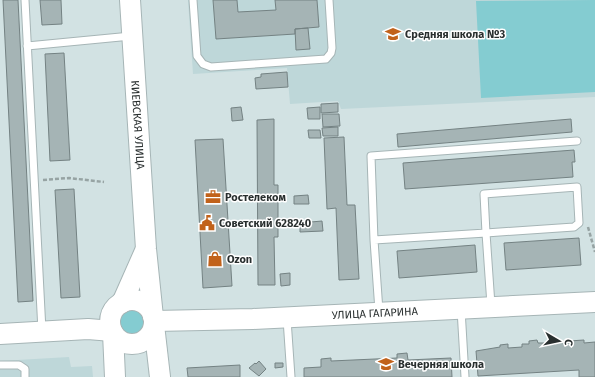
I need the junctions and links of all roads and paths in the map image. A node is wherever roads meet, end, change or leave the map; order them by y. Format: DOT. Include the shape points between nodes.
graph roads {
  1 [pos="25,0"];
  2 [pos="130,0"];
  3 [pos="193,0"];
  4 [pos="329,0"];
  5 [pos="132,36"];
  6 [pos="27,46"];
  7 [pos="577,141"];
  8 [pos="34,180"];
  9 [pos="104,182"];
  10 [pos="586,222"];
  11 [pos="486,233"];
  12 [pos="374,240"];
  13 [pos="146,249"];
  14 [pos="595,252"];
  15 [pos="595,302"];
  16 [pos="122,304"];
  17 [pos="492,307"];
  18 [pos="461,309"];
  19 [pos="379,313"];
  20 [pos="286,317"];
  21 [pos="154,321"];
  22 [pos="112,328"];
  23 [pos="42,332"];
  24 [pos="0,334"];
  25 [pos="0,365"];
  26 [pos="25,377"];
  27 [pos="115,377"];
  28 [pos="160,377"];
  29 [pos="291,377"];
  30 [pos="465,377"];
  1 -- 6 [label="lane"];
  2 -- 5 [label="main road, КИЕВСКАЯ УЛИЦА"];
  3 -- 4 [label="lane" via="197,56 203,64 211,68 326,59 332,48"];
  5 -- 6 [label="lane"];
  5 -- 13 [label="main road, КИЕВСКАЯ УЛИЦА"];
  6 -- 8 [label="lane"];
  7 -- 12 [label="lane" via="371,156"];
  8 -- 9 [label="path" via="70,178"];
  8 -- 23 [label="lane"];
  10 -- 14 [label="path"];
  11 -- 11 [label="lane" via="574,227 579,223 576,187 484,194"];
  11 -- 12 [label="lane"];
  11 -- 17 [label="lane"];
  12 -- 19 [label="lane"];
  13 -- 16 [label="main road, КИЕВСКАЯ УЛИЦА"];
  13 -- 21 [label="main road, КИЕВСКАЯ УЛИЦА"];
  15 -- 17 [label="main road, УЛИЦА ГАГАРИНА"];
  16 -- 21 [label="main road" via="132,301 142,303 148,308"];
  16 -- 22 [label="main road" via="114,311"];
  17 -- 18 [label="main road, УЛИЦА ГАГАРИНА"];
  18 -- 19 [label="main road, УЛИЦА ГАГАРИНА"];
  18 -- 30 [label="lane"];
  19 -- 20 [label="main road, УЛИЦА ГАГАРИНА"];
  20 -- 21 [label="main road, УЛИЦА ГАГАРИНА"];
  20 -- 29 [label="lane"];
  21 -- 22 [label="main road" via="152,332 147,339 136,344 121,341"];
  21 -- 28 [label="main road, КИЕВСКАЯ УЛИЦА"];
  22 -- 23 [label="main road"];
  22 -- 27 [label="main road"];
  23 -- 24 [label="main road"];
  25 -- 26 [label="lane" via="19,365 25,369"];
}
